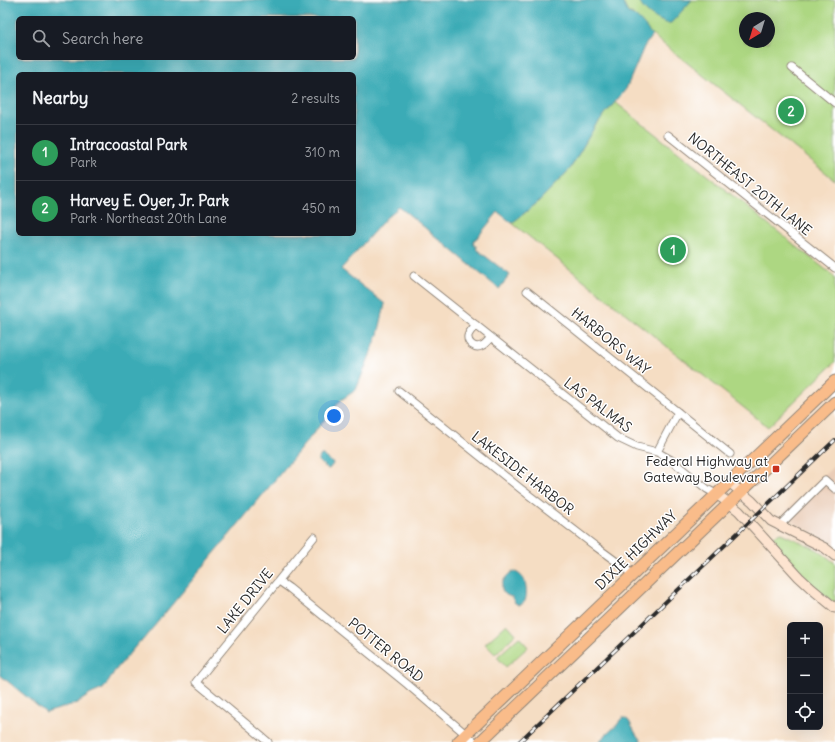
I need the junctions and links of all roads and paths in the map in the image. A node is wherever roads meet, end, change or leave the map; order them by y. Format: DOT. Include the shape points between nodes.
graph roads {
  1 [pos="792,68"];
  2 [pos="835,102"];
  3 [pos="668,134"];
  4 [pos="835,268"];
  5 [pos="414,276"];
  6 [pos="528,291"];
  7 [pos="476,325"];
  8 [pos="491,337"];
  9 [pos="835,381"];
  10 [pos="399,391"];
  11 [pos="835,402"];
  12 [pos="678,412"];
  13 [pos="658,452"];
  14 [pos="730,454"];
  15 [pos="729,482"];
  16 [pos="835,489"];
  17 [pos="741,491"];
  18 [pos="716,494"];
  19 [pos="729,503"];
  20 [pos="779,526"];
  21 [pos="314,537"];
  22 [pos="835,556"];
  23 [pos="632,575"];
  24 [pos="279,581"];
  25 [pos="835,608"];
  26 [pos="462,738"];
  27 [pos="268,742"];
  28 [pos="475,742"];
  29 [pos="480,742"];
  1 -- 2 [label="street"];
  3 -- 4 [label="street, NORTHEAST 20TH LANE"];
  5 -- 7 [label="street, LAS PALMAS"];
  6 -- 12 [label="street, HARBORS WAY"];
  7 -- 8 [label="street, LAS PALMAS"];
  7 -- 8 [label="street" via="468,334 471,344 479,347"];
  8 -- 13 [label="street, LAS PALMAS" via="618,438 636,448"];
  9 -- 15 [label="main road, DIXIE HIGHWAY"];
  10 -- 23 [label="street, LAKESIDE HARBOR"];
  11 -- 17 [label="main road"];
  12 -- 13 [label="street"];
  12 -- 14 [label="street, HARBORS WAY"];
  13 -- 18 [label="street, LAS PALMAS"];
  15 -- 17 [label="main road"];
  15 -- 18 [label="main road, DIXIE HIGHWAY"];
  16 -- 20 [label="street" via="824,480"];
  17 -- 19 [label="main road"];
  17 -- 20 [label="main road"];
  18 -- 19 [label="main road"];
  18 -- 23 [label="main road, DIXIE HIGHWAY"];
  19 -- 25 [label="main road" via="799,577"];
  19 -- 29 [label="main road"];
  20 -- 22 [label="main road" via="825,548"];
  21 -- 24 [label="street, LAKE DRIVE"];
  23 -- 26 [label="main road, DIXIE HIGHWAY"];
  24 -- 26 [label="street, POTTER ROAD" via="407,684"];
  24 -- 27 [label="street, LAKE DRIVE" via="196,682"];
  26 -- 28 [label="street, POTTER ROAD"];
}
